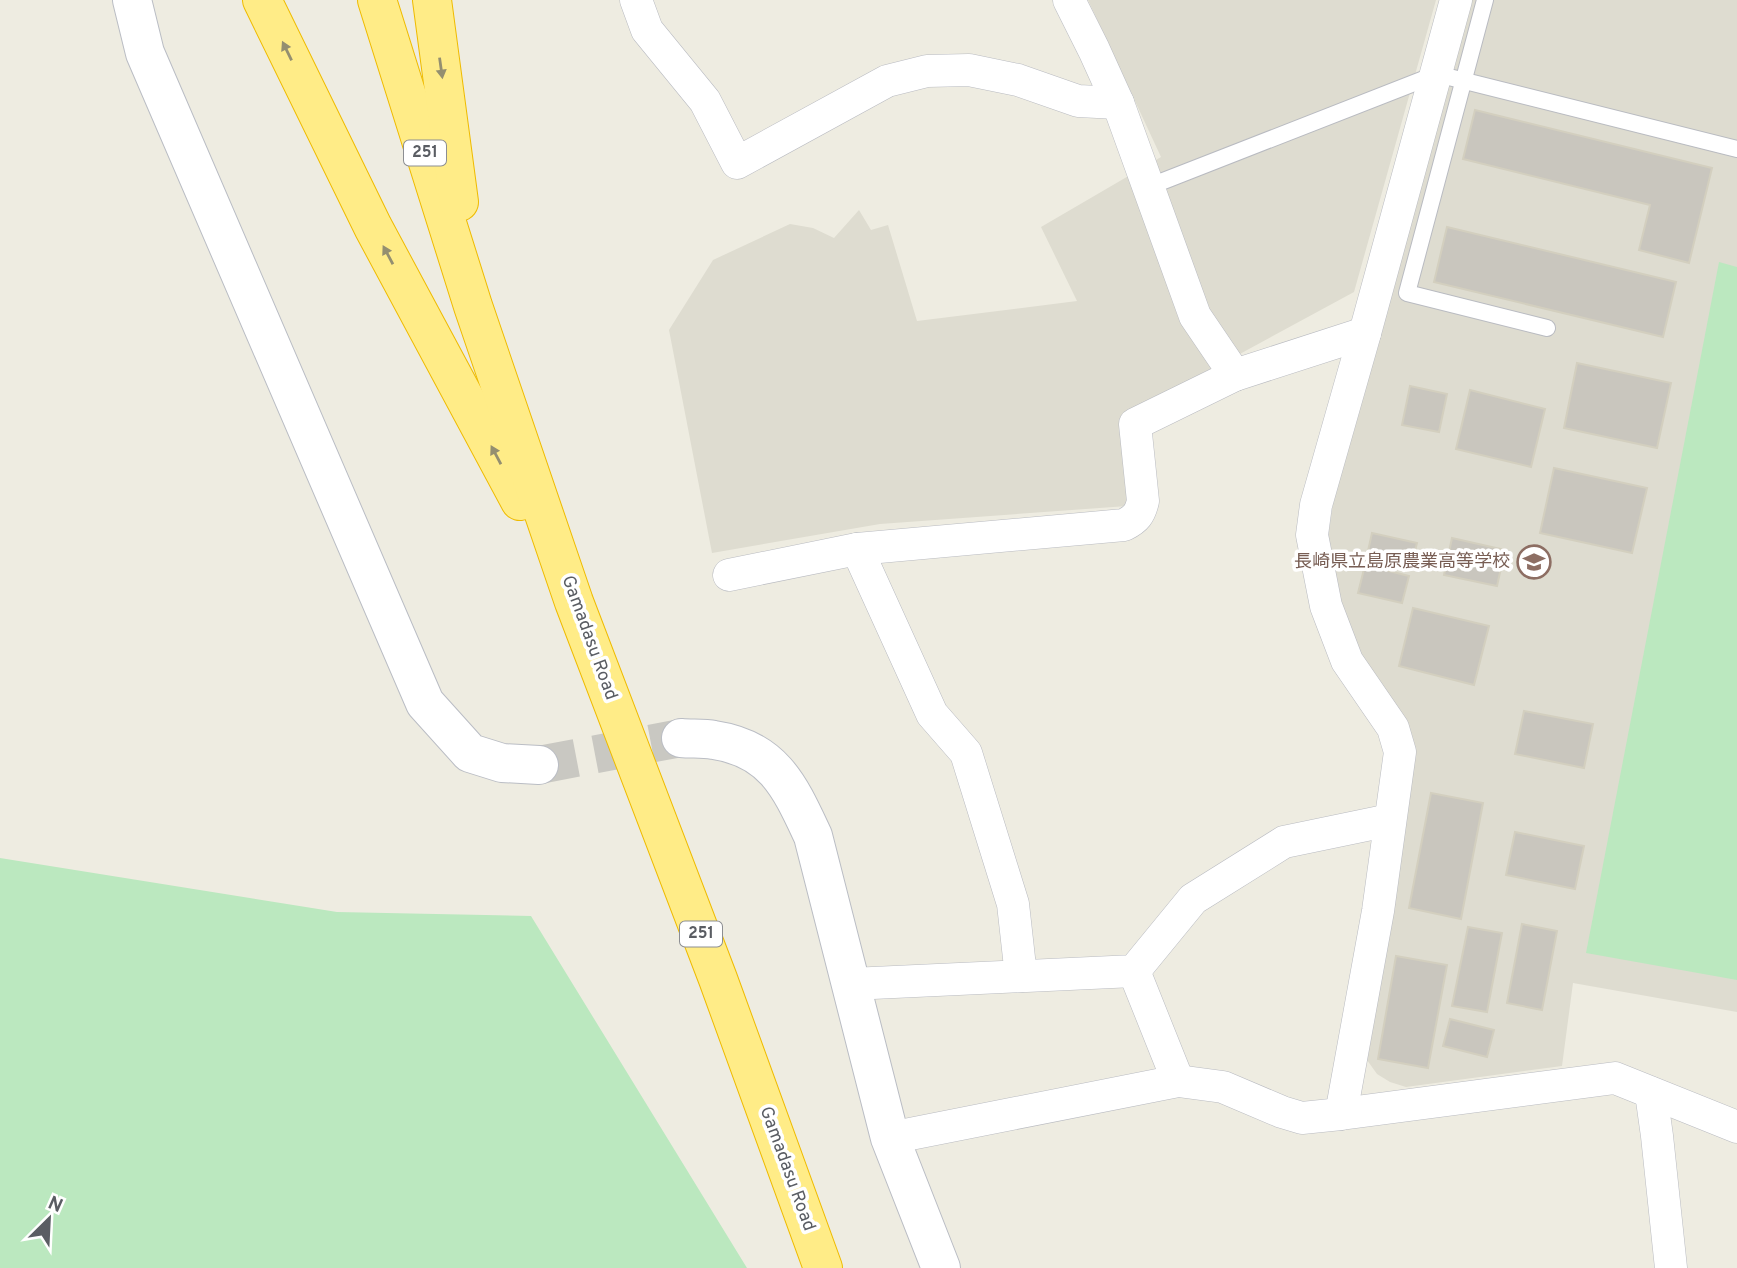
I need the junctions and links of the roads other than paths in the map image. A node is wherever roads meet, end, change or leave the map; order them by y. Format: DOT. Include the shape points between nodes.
graph roads {
  1 [pos="132,0"];
  2 [pos="262,0"];
  3 [pos="377,0"];
  4 [pos="432,0"];
  5 [pos="636,0"];
  6 [pos="1069,0"];
  7 [pos="1456,0"];
  8 [pos="1485,0"];
  9 [pos="1450,77"];
  10 [pos="1118,103"];
  11 [pos="1737,149"];
  12 [pos="1148,187"];
  13 [pos="473,306"];
  14 [pos="1547,328"];
  15 [pos="1366,333"];
  16 [pos="1235,375"];
  17 [pos="857,549"];
  18 [pos="729,575"];
  19 [pos="574,602"];
  20 [pos="681,738"];
  21 [pos="539,765"];
  22 [pos="1390,820"];
  23 [pos="1134,971"];
  24 [pos="1021,976"];
  25 [pos="851,984"];
  26 [pos="1178,1081"];
  27 [pos="1651,1093"];
  28 [pos="1341,1114"];
  29 [pos="1737,1127"];
  30 [pos="890,1138"];
  31 [pos="823,1268"];
  32 [pos="941,1268"];
  33 [pos="1671,1268"];
  1 -- 21 [label="street" via="145,53 425,703 470,753 502,763"];
  19 -- 2 [label="highway, one-way" via="373,227"];
  3 -- 13 [label="highway, Gamadasu Road / 251"];
  4 -- 13 [label="highway, one-way"];
  5 -- 10 [label="street" via="647,30 705,101 737,163 887,81 927,71 969,70 1018,80 1078,101"];
  6 -- 10 [label="street"];
  7 -- 9 [label="street"];
  8 -- 9 [label="lane"];
  9 -- 11 [label="lane"];
  9 -- 12 [label="lane"];
  9 -- 14 [label="lane" via="1406,293"];
  9 -- 15 [label="street"];
  10 -- 12 [label="street"];
  12 -- 16 [label="street" via="1195,316"];
  13 -- 19 [label="highway, Gamadasu Road / 251"];
  15 -- 16 [label="street"];
  15 -- 22 [label="street" via="1316,505 1312,535 1326,606 1347,661 1393,728 1400,752"];
  16 -- 17 [label="street" via="1135,424 1143,501 1135,520 1124,525"];
  17 -- 18 [label="street"];
  17 -- 24 [label="street" via="932,714 966,753 1013,904"];
  19 -- 31 [label="highway, Gamadasu Road / 251"];
  20 -- 25 [label="street" via="740,746 760,756 791,790 813,836"];
  22 -- 23 [label="street" via="1284,842 1193,899"];
  22 -- 28 [label="street"];
  23 -- 24 [label="street"];
  23 -- 26 [label="street"];
  24 -- 25 [label="street"];
  25 -- 30 [label="street"];
  26 -- 28 [label="street" via="1223,1087 1301,1118"];
  26 -- 30 [label="street"];
  27 -- 28 [label="street" via="1615,1078"];
  27 -- 29 [label="street"];
  27 -- 33 [label="street"];
  30 -- 32 [label="street"];
}
